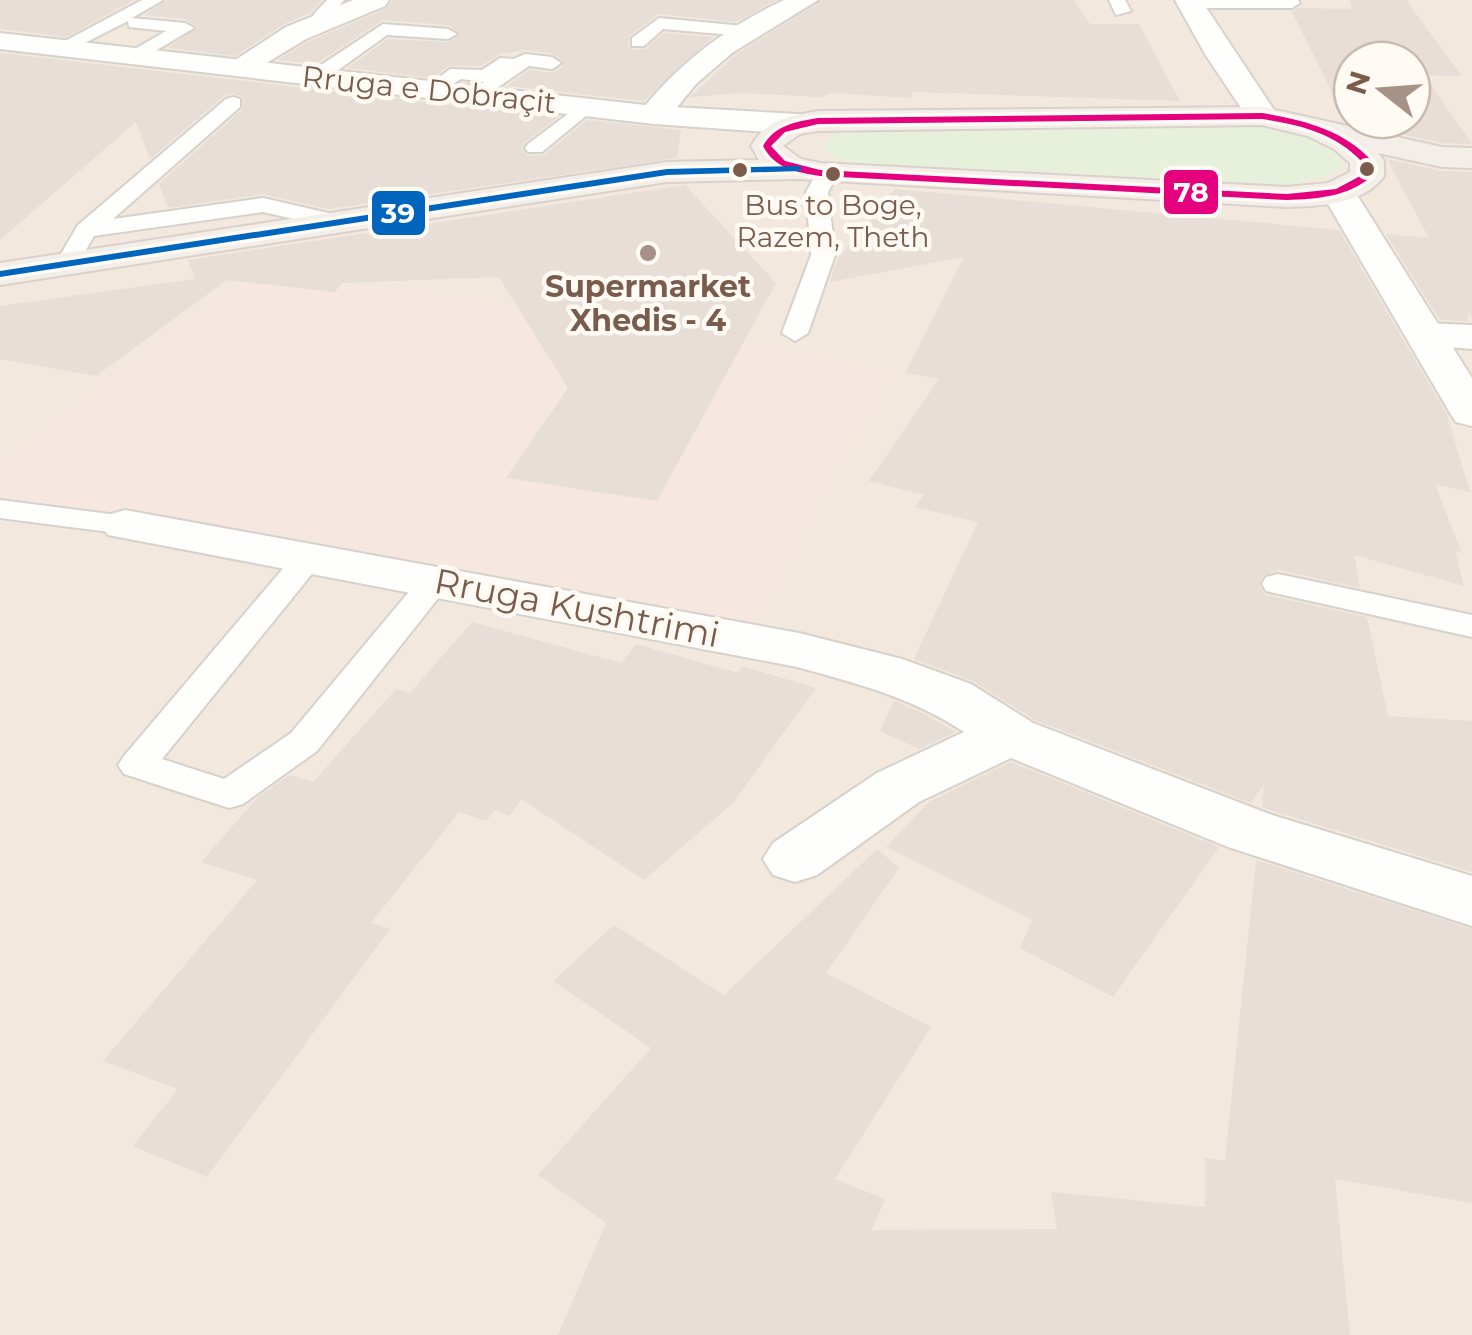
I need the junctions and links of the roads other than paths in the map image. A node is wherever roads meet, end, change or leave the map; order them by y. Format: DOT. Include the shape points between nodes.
graph roads {
  1 [pos="155,0"];
  2 [pos="376,0"];
  3 [pos="805,0"];
  4 [pos="1188,1"];
  5 [pos="1292,2"];
  6 [pos="330,10"];
  7 [pos="135,24"];
  8 [pos="744,30"];
  9 [pos="448,34"];
  10 [pos="0,42"];
  11 [pos="638,42"];
  12 [pos="61,48"];
  13 [pos="135,56"];
  14 [pos="506,62"];
  15 [pos="552,63"];
  16 [pos="238,68"];
  17 [pos="316,77"];
  18 [pos="432,90"];
  19 [pos="478,95"];
  20 [pos="233,103"];
  21 [pos="585,107"];
  22 [pos="654,115"];
  23 [pos="1262,116"];
  24 [pos="789,127"];
  25 [pos="1330,133"];
  26 [pos="534,148"];
  27 [pos="1457,158"];
  28 [pos="668,172"];
  29 [pos="813,172"];
  30 [pos="1345,190"];
  31 [pos="338,222"];
  32 [pos="86,230"];
  33 [pos="67,264"];
  34 [pos="0,274"];
  35 [pos="795,333"];
  36 [pos="1425,335"];
  37 [pos="1472,337"];
  38 [pos="1472,412"];
  39 [pos="0,509"];
  40 [pos="125,524"];
  41 [pos="308,559"];
  42 [pos="435,582"];
  43 [pos="1278,584"];
  44 [pos="1472,626"];
  45 [pos="1013,737"];
  46 [pos="795,860"];
  47 [pos="1472,902"];
  1 -- 12 [label="lane"];
  2 -- 6 [label="street"];
  3 -- 8 [label="street"];
  4 -- 5 [label="lane"];
  4 -- 23 [label="street"];
  6 -- 16 [label="street"];
  7 -- 13 [label="lane" via="185,28"];
  8 -- 11 [label="lane" via="659,23"];
  8 -- 22 [label="street" via="691,70"];
  9 -- 17 [label="lane" via="384,29"];
  10 -- 12 [label="street, Rruga e Dobraçit"];
  12 -- 13 [label="street, Rruga e Dobraçit"];
  13 -- 16 [label="street, Rruga e Dobraçit"];
  14 -- 18 [label="lane" via="484,76 457,73"];
  15 -- 19 [label="lane" via="524,60"];
  16 -- 17 [label="street, Rruga e Dobraçit"];
  17 -- 18 [label="street, Rruga e Dobraçit"];
  18 -- 19 [label="street, Rruga e Dobraçit"];
  19 -- 21 [label="street, Rruga e Dobraçit"];
  20 -- 32 [label="lane"];
  21 -- 22 [label="street, Rruga e Dobraçit"];
  21 -- 26 [label="lane"];
  22 -- 24 [label="street, Rruga e Dobraçit"];
  23 -- 24 [label="main road" via="840,120"];
  23 -- 25 [label="main road"];
  24 -- 28 [label="main road"];
  24 -- 29 [label="main road" via="770,138 770,155"];
  25 -- 27 [label="main road"];
  25 -- 30 [label="main road" via="1367,161 1366,176"];
  27 -- 30 [label="main road"];
  28 -- 29 [label="main road"];
  28 -- 31 [label="main road"];
  29 -- 30 [label="main road" via="1287,197"];
  29 -- 35 [label="lane" via="822,255"];
  30 -- 36 [label="street"];
  31 -- 32 [label="lane" via="263,205"];
  31 -- 33 [label="main road"];
  32 -- 33 [label="lane"];
  33 -- 34 [label="main road"];
  36 -- 37 [label="street"];
  36 -- 38 [label="street"];
  39 -- 40 [label="lane"];
  40 -- 41 [label="street, Rruga Kushtrimi"];
  41 -- 42 [label="street, Rruga Kushtrimi"];
  41 -- 42 [label="lane" via="137,764 229,794 304,742"];
  42 -- 45 [label="street, Rruga Kushtrimi" via="866,667 952,697"];
  43 -- 44 [label="lane"];
  45 -- 46 [label="street" via="961,752 909,778"];
  45 -- 47 [label="street, Rruga Kushtrimi" via="1250,830"];
}
